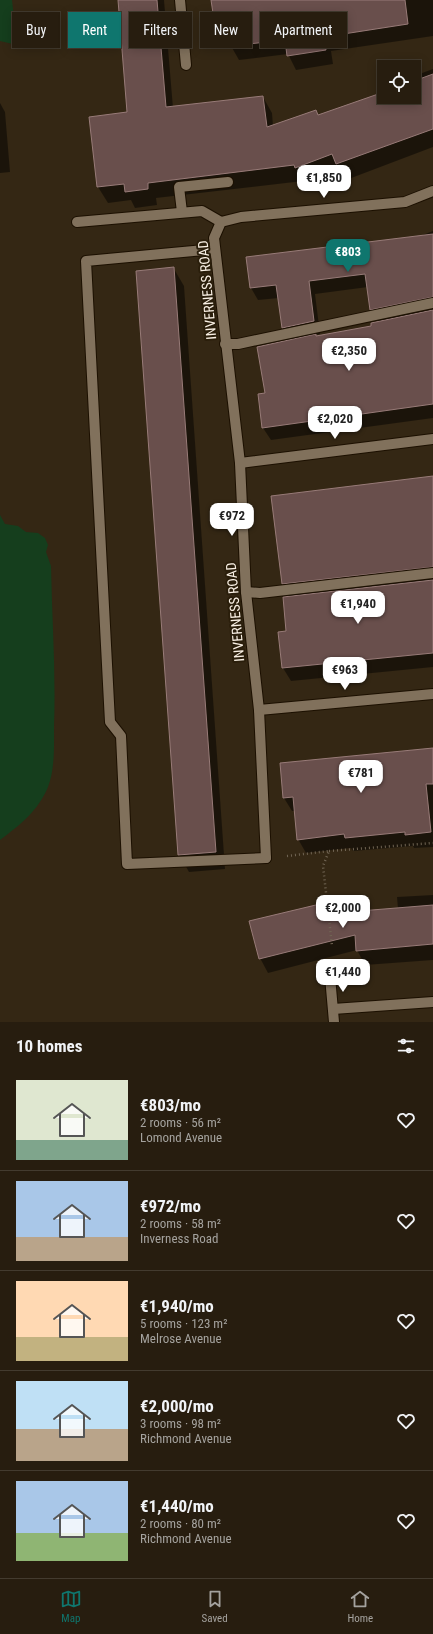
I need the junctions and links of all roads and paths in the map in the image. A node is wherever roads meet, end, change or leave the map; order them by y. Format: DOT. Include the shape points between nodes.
graph roads {
  1 [pos="180,0"];
  2 [pos="186,65"];
  3 [pos="228,182"];
  4 [pos="433,191"];
  5 [pos="182,212"];
  6 [pos="77,222"];
  7 [pos="221,222"];
  8 [pos="215,249"];
  9 [pos="433,303"];
  10 [pos="225,344"];
  11 [pos="433,439"];
  12 [pos="240,463"];
  13 [pos="433,573"];
  14 [pos="246,592"];
  15 [pos="433,694"];
  16 [pos="259,710"];
  17 [pos="433,843"];
  18 [pos="329,852"];
  19 [pos="266,858"];
  20 [pos="329,966"];
  21 [pos="433,1002"];
  22 [pos="333,1009"];
  23 [pos="334,1022"];
  1 -- 2 [label="street"];
  3 -- 5 [label="street" via="179,187"];
  4 -- 7 [label="street" via="405,202 241,217"];
  5 -- 6 [label="street"];
  5 -- 7 [label="street" via="202,211"];
  7 -- 8 [label="street, INVERNESS ROAD" via="214,238"];
  8 -- 10 [label="street, INVERNESS ROAD"];
  8 -- 19 [label="street" via="86,262 110,722 121,736 127,864"];
  9 -- 10 [label="street" via="238,344"];
  10 -- 12 [label="street, INVERNESS ROAD"];
  11 -- 12 [label="street"];
  12 -- 14 [label="street, INVERNESS ROAD"];
  13 -- 14 [label="street" via="268,592"];
  14 -- 16 [label="street, INVERNESS ROAD"];
  15 -- 16 [label="street"];
  16 -- 19 [label="street, INVERNESS ROAD"];
  17 -- 18 [label="path"];
  18 -- 19 [label="path"];
  18 -- 20 [label="path" via="323,866 332,944"];
  20 -- 22 [label="street"];
  21 -- 22 [label="street"];
  22 -- 23 [label="street"];
}
